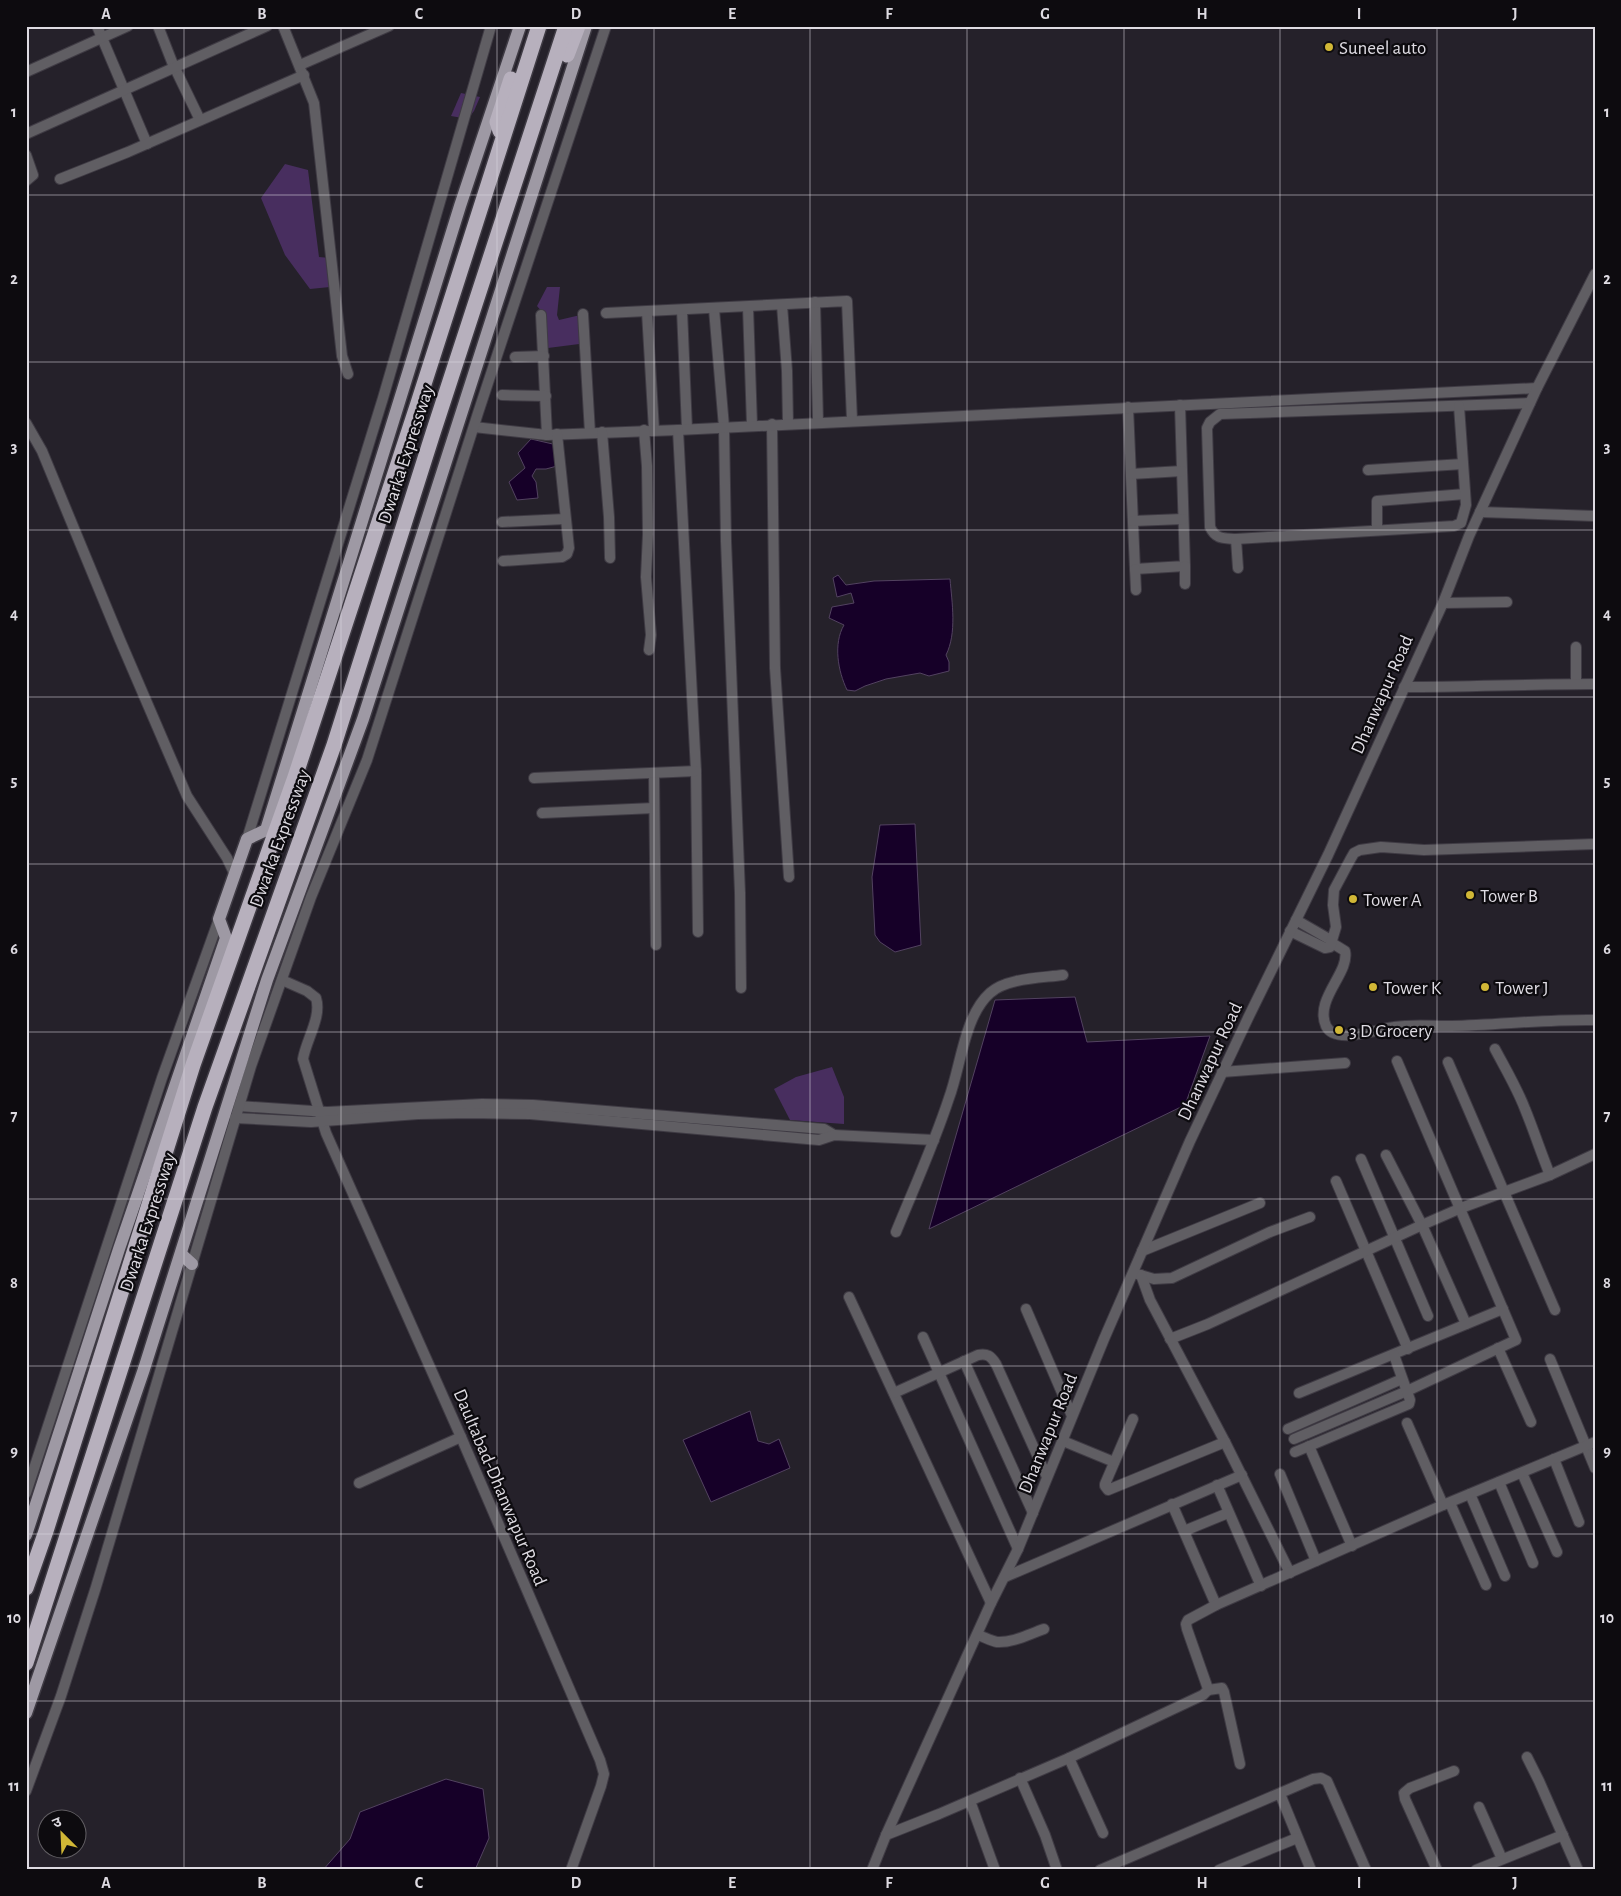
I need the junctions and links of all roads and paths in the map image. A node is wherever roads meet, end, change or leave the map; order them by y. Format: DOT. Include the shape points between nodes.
graph roads {
  1 [pos="97,26"];
  2 [pos="128,26"];
  3 [pos="158,26"];
  4 [pos="267,26"];
  5 [pos="283,26"];
  6 [pos="389,26"];
  7 [pos="491,26"];
  8 [pos="520,26"];
  9 [pos="529,26"];
  10 [pos="539,26"];
  11 [pos="566,26"];
  12 [pos="578,26"];
  13 [pos="586,26"];
  14 [pos="606,26"];
  15 [pos="102,38"];
  16 [pos="174,67"];
  17 [pos="302,70"];
  18 [pos="26,72"];
  19 [pos="124,89"];
  20 [pos="200,120"];
  21 [pos="26,134"];
  22 [pos="503,137"];
  23 [pos="147,144"];
  24 [pos="527,148"];
  25 [pos="26,156"];
  26 [pos="60,179"];
  27 [pos="26,181"];
  28 [pos="1595,274"];
  29 [pos="815,302"];
  30 [pos="782,305"];
  31 [pos="748,307"];
  32 [pos="714,309"];
  33 [pos="682,310"];
  34 [pos="647,312"];
  35 [pos="606,313"];
  36 [pos="583,314"];
  37 [pos="541,315"];
  38 [pos="544,356"];
  39 [pos="515,357"];
  40 [pos="348,374"];
  41 [pos="1537,388"];
  42 [pos="502,395"];
  43 [pos="546,396"];
  44 [pos="1530,403"];
  45 [pos="1180,405"];
  46 [pos="1459,406"];
  47 [pos="1128,408"];
  48 [pos="852,420"];
  49 [pos="818,422"];
  50 [pos="26,423"];
  51 [pos="772,424"];
  52 [pos="788,424"];
  53 [pos="752,425"];
  54 [pos="724,426"];
  55 [pos="474,427"];
  56 [pos="649,430"];
  57 [pos="682,430"];
  58 [pos="602,432"];
  59 [pos="590,433"];
  60 [pos="552,435"];
  61 [pos="1463,464"];
  62 [pos="1368,470"];
  63 [pos="1182,472"];
  64 [pos="1131,474"];
  65 [pos="1465,494"];
  66 [pos="1466,506"];
  67 [pos="1482,509"];
  68 [pos="1595,516"];
  69 [pos="565,519"];
  70 [pos="1183,519"];
  71 [pos="1133,521"];
  72 [pos="502,522"];
  73 [pos="1377,530"];
  74 [pos="1236,539"];
  75 [pos="610,558"];
  76 [pos="503,561"];
  77 [pos="1184,566"];
  78 [pos="1238,568"];
  79 [pos="1135,569"];
  80 [pos="1185,584"];
  81 [pos="1136,590"];
  82 [pos="1507,602"];
  83 [pos="1443,603"];
  84 [pos="1576,647"];
  85 [pos="649,650"];
  86 [pos="1576,684"];
  87 [pos="1595,684"];
  88 [pos="1404,687"];
  89 [pos="696,772"];
  90 [pos="654,773"];
  91 [pos="534,778"];
  92 [pos="654,808"];
  93 [pos="542,813"];
  94 [pos="247,839"];
  95 [pos="1595,844"];
  96 [pos="234,875"];
  97 [pos="789,877"];
  98 [pos="219,919"];
  99 [pos="1296,920"];
  100 [pos="1290,931"];
  101 [pos="698,932"];
  102 [pos="1332,943"];
  103 [pos="656,945"];
  104 [pos="1063,975"];
  105 [pos="282,980"];
  106 [pos="741,988"];
  107 [pos="1595,1020"];
  108 [pos="1495,1048"];
  109 [pos="1397,1061"];
  110 [pos="1448,1062"];
  111 [pos="1345,1063"];
  112 [pos="1222,1072"];
  113 [pos="239,1106"];
  114 [pos="319,1111"];
  115 [pos="235,1118"];
  116 [pos="648,1120"];
  117 [pos="323,1122"];
  118 [pos="934,1140"];
  119 [pos="1595,1154"];
  120 [pos="1386,1155"];
  121 [pos="1362,1159"];
  122 [pos="1550,1175"];
  123 [pos="1336,1181"];
  124 [pos="1503,1192"];
  125 [pos="1260,1203"];
  126 [pos="1461,1208"];
  127 [pos="1310,1216"];
  128 [pos="1422,1224"];
  129 [pos="896,1232"];
  130 [pos="1394,1237"];
  131 [pos="1365,1250"];
  132 [pos="1142,1251"];
  133 [pos="181,1254"];
  134 [pos="192,1264"];
  135 [pos="1138,1274"];
  136 [pos="849,1297"];
  137 [pos="1026,1309"];
  138 [pos="1503,1309"];
  139 [pos="1556,1310"];
  140 [pos="1428,1316"];
  141 [pos="1466,1324"];
  142 [pos="923,1338"];
  143 [pos="1170,1338"];
  144 [pos="1498,1348"];
  145 [pos="1408,1349"];
  146 [pos="1394,1355"];
  147 [pos="1550,1359"];
  148 [pos="964,1361"];
  149 [pos="939,1372"];
  150 [pos="1402,1379"];
  151 [pos="1407,1391"];
  152 [pos="894,1393"];
  153 [pos="1299,1393"];
  154 [pos="1072,1416"];
  155 [pos="1133,1419"];
  156 [pos="1531,1422"];
  157 [pos="1407,1423"];
  158 [pos="1288,1429"];
  159 [pos="461,1437"];
  160 [pos="1294,1439"];
  161 [pos="1063,1441"];
  162 [pos="1225,1442"];
  163 [pos="1595,1442"];
  164 [pos="1309,1446"];
  165 [pos="1584,1446"];
  166 [pos="1295,1452"];
  167 [pos="1554,1459"];
  168 [pos="1114,1462"];
  169 [pos="1595,1468"];
  170 [pos="1522,1473"];
  171 [pos="1280,1474"];
  172 [pos="1242,1475"];
  173 [pos="1047,1477"];
  174 [pos="1499,1482"];
  175 [pos="359,1483"];
  176 [pos="1217,1485"];
  177 [pos="26,1493"];
  178 [pos="1470,1494"];
  179 [pos="1172,1504"];
  180 [pos="1446,1504"];
  181 [pos="1228,1512"];
  182 [pos="1033,1513"];
  183 [pos="1579,1522"];
  184 [pos="1184,1531"];
  185 [pos="26,1535"];
  186 [pos="1352,1546"];
  187 [pos="1018,1549"];
  188 [pos="1557,1552"];
  189 [pos="1316,1562"];
  190 [pos="1533,1563"];
  191 [pos="1290,1573"];
  192 [pos="1505,1576"];
  193 [pos="1005,1577"];
  194 [pos="1486,1584"];
  195 [pos="1261,1586"];
  196 [pos="26,1588"];
  197 [pos="991,1603"];
  198 [pos="1216,1605"];
  199 [pos="1044,1629"];
  200 [pos="978,1635"];
  201 [pos="26,1663"];
  202 [pos="1208,1690"];
  203 [pos="26,1712"];
  204 [pos="1527,1757"];
  205 [pos="1069,1758"];
  206 [pos="1240,1764"];
  207 [pos="1454,1771"];
  208 [pos="1020,1778"];
  209 [pos="26,1791"];
  210 [pos="1280,1794"];
  211 [pos="970,1801"];
  212 [pos="1479,1808"];
  213 [pos="1103,1833"];
  214 [pos="886,1835"];
  215 [pos="1563,1835"];
  216 [pos="1297,1838"];
  217 [pos="1502,1859"];
  218 [pos="571,1870"];
  219 [pos="872,1870"];
  220 [pos="995,1870"];
  221 [pos="1057,1870"];
  222 [pos="1100,1870"];
  223 [pos="1219,1870"];
  224 [pos="1311,1870"];
  225 [pos="1366,1870"];
  226 [pos="1437,1870"];
  227 [pos="1476,1870"];
  228 [pos="1578,1870"];
  1 -- 15 [label="street"];
  2 -- 15 [label="street"];
  3 -- 16 [label="street"];
  4 -- 16 [label="street"];
  5 -- 17 [label="street"];
  6 -- 17 [label="street"];
  7 -- 94 [label="street" via="383,398"];
  8 -- 94 [label="main road" via="460,206 266,830"];
  9 -- 22 [label="highway" via="500,109 497,122"];
  10 -- 22 [label="highway, Dwarka Expressway"];
  11 -- 24 [label="highway, Dwarka Expressway"];
  12 -- 24 [label="highway" via="543,123"];
  13 -- 133 [label="main road" via="363,720 267,980"];
  14 -- 55 [label="street"];
  15 -- 18 [label="street"];
  15 -- 19 [label="street"];
  16 -- 19 [label="street"];
  16 -- 20 [label="street"];
  17 -- 20 [label="street"];
  17 -- 40 [label="street" via="314,103 342,356"];
  19 -- 21 [label="street"];
  19 -- 23 [label="street"];
  20 -- 23 [label="street"];
  22 -- 196 [label="highway, Dwarka Expressway" via="296,778 193,1065"];
  23 -- 26 [label="street"];
  24 -- 201 [label="highway, Dwarka Expressway" via="334,745 205,1107"];
  25 -- 27 [label="street" via="33,175"];
  28 -- 41 [label="street, Dhanwapur Road"];
  29 -- 30 [label="street"];
  29 -- 48 [label="street" via="844,300 848,303"];
  29 -- 49 [label="street"];
  30 -- 31 [label="street"];
  30 -- 52 [label="street" via="788,371"];
  31 -- 32 [label="street"];
  31 -- 53 [label="street"];
  32 -- 33 [label="street"];
  32 -- 54 [label="street"];
  33 -- 34 [label="street"];
  33 -- 57 [label="street"];
  34 -- 35 [label="street"];
  34 -- 56 [label="street"];
  36 -- 59 [label="street"];
  37 -- 38 [label="street"];
  38 -- 39 [label="street"];
  38 -- 43 [label="street"];
  41 -- 44 [label="street, Dhanwapur Road"];
  41 -- 45 [label="street"];
  42 -- 43 [label="street"];
  43 -- 60 [label="street"];
  44 -- 46 [label="street"];
  44 -- 67 [label="street, Dhanwapur Road"];
  45 -- 47 [label="street"];
  45 -- 63 [label="street"];
  46 -- 61 [label="street"];
  46 -- 74 [label="street" via="1229,413 1214,417 1207,428 1210,528 1219,538"];
  47 -- 48 [label="street"];
  47 -- 64 [label="street"];
  48 -- 49 [label="street"];
  49 -- 52 [label="street"];
  50 -- 96 [label="street" via="42,451 187,796 227,858"];
  51 -- 52 [label="street"];
  51 -- 53 [label="street"];
  51 -- 97 [label="street" via="776,668"];
  53 -- 54 [label="street"];
  54 -- 57 [label="street"];
  54 -- 106 [label="street"];
  55 -- 60 [label="street"];
  55 -- 105 [label="street" via="367,760 311,897"];
  56 -- 57 [label="street"];
  56 -- 58 [label="street"];
  56 -- 85 [label="street" via="646,577 651,635"];
  57 -- 89 [label="street"];
  58 -- 59 [label="street"];
  58 -- 75 [label="street"];
  59 -- 60 [label="street"];
  60 -- 69 [label="street"];
  61 -- 62 [label="street"];
  61 -- 65 [label="street"];
  63 -- 64 [label="street"];
  63 -- 70 [label="street"];
  64 -- 71 [label="street"];
  65 -- 66 [label="street"];
  65 -- 73 [label="street" via="1377,501"];
  66 -- 67 [label="street"];
  66 -- 73 [label="street" via="1464,519 1454,526"];
  67 -- 68 [label="street"];
  67 -- 83 [label="street, Dhanwapur Road"];
  69 -- 72 [label="street"];
  69 -- 76 [label="street" via="567,554"];
  70 -- 71 [label="street"];
  70 -- 77 [label="street"];
  71 -- 79 [label="street"];
  73 -- 74 [label="street"];
  74 -- 78 [label="street"];
  77 -- 79 [label="street"];
  77 -- 80 [label="street"];
  79 -- 81 [label="street"];
  82 -- 83 [label="street"];
  83 -- 88 [label="street, Dhanwapur Road"];
  84 -- 86 [label="street"];
  86 -- 87 [label="street"];
  86 -- 88 [label="street"];
  88 -- 99 [label="street, Dhanwapur Road"];
  89 -- 90 [label="street"];
  89 -- 101 [label="street"];
  90 -- 91 [label="street"];
  90 -- 92 [label="street"];
  92 -- 93 [label="street"];
  92 -- 103 [label="street"];
  94 -- 96 [label="main road"];
  95 -- 102 [label="street" via="1360,850 1354,853 1334,890 1336,927"];
  96 -- 98 [label="main road"];
  98 -- 177 [label="street" via="162,1078"];
  98 -- 185 [label="main road" via="226,938 119,1249"];
  99 -- 100 [label="street, Dhanwapur Road"];
  99 -- 102 [label="street"];
  100 -- 102 [label="street" via="1326,948"];
  100 -- 112 [label="street, Dhanwapur Road"];
  102 -- 107 [label="street" via="1342,948 1345,957 1326,1002 1326,1027 1332,1033 1344,1036 1403,1026"];
  104 -- 118 [label="street" via="1011,982 990,992 968,1026 958,1071"];
  105 -- 113 [label="street"];
  105 -- 114 [label="street, Daultabad-Dhanwapur Road" via="312,994 318,1004 303,1060"];
  108 -- 122 [label="street" via="1525,1109"];
  109 -- 126 [label="street"];
  110 -- 124 [label="street"];
  111 -- 112 [label="street"];
  112 -- 132 [label="street, Dhanwapur Road"];
  113 -- 114 [label="street"];
  113 -- 115 [label="street"];
  114 -- 116 [label="street" via="533,1105"];
  114 -- 117 [label="street, Daultabad-Dhanwapur Road"];
  115 -- 117 [label="street"];
  115 -- 134 [label="street"];
  116 -- 117 [label="street" via="470,1113"];
  116 -- 118 [label="street" via="820,1140 834,1135"];
  117 -- 159 [label="street, Daultabad-Dhanwapur Road"];
  118 -- 129 [label="street"];
  119 -- 122 [label="street"];
  120 -- 128 [label="street"];
  121 -- 130 [label="street"];
  122 -- 124 [label="street"];
  123 -- 131 [label="street"];
  124 -- 126 [label="street"];
  124 -- 139 [label="street"];
  125 -- 132 [label="street"];
  126 -- 128 [label="street"];
  126 -- 138 [label="street"];
  127 -- 135 [label="street" via="1178,1276 1163,1280"];
  128 -- 130 [label="street"];
  128 -- 141 [label="street"];
  130 -- 131 [label="street"];
  130 -- 140 [label="street"];
  131 -- 143 [label="street" via="1208,1324"];
  131 -- 145 [label="street"];
  132 -- 135 [label="street, Dhanwapur Road"];
  133 -- 134 [label="main road"];
  133 -- 203 [label="main road"];
  134 -- 209 [label="street" via="96,1587"];
  135 -- 143 [label="street"];
  135 -- 154 [label="street, Dhanwapur Road"];
  136 -- 152 [label="street"];
  137 -- 154 [label="street"];
  138 -- 141 [label="street"];
  138 -- 144 [label="street" via="1516,1340"];
  141 -- 145 [label="street"];
  142 -- 149 [label="street"];
  143 -- 162 [label="street"];
  144 -- 151 [label="street"];
  144 -- 156 [label="street"];
  145 -- 146 [label="street"];
  146 -- 150 [label="street"];
  146 -- 153 [label="street"];
  147 -- 165 [label="street"];
  148 -- 149 [label="street"];
  148 -- 173 [label="street" via="985,1354 993,1358"];
  148 -- 182 [label="street"];
  149 -- 152 [label="street"];
  149 -- 187 [label="street"];
  150 -- 151 [label="street"];
  150 -- 158 [label="street"];
  151 -- 160 [label="street"];
  151 -- 164 [label="street" via="1409,1404"];
  152 -- 197 [label="street"];
  154 -- 161 [label="street, Dhanwapur Road"];
  155 -- 168 [label="street"];
  157 -- 180 [label="street"];
  159 -- 175 [label="street"];
  159 -- 218 [label="street, Daultabad-Dhanwapur Road" via="604,1774"];
  161 -- 168 [label="street"];
  161 -- 173 [label="street, Dhanwapur Road"];
  162 -- 168 [label="street" via="1108,1490 1105,1484"];
  162 -- 172 [label="street"];
  163 -- 165 [label="street"];
  164 -- 166 [label="street"];
  164 -- 186 [label="street"];
  165 -- 167 [label="street"];
  165 -- 169 [label="street"];
  167 -- 170 [label="street"];
  167 -- 183 [label="street"];
  170 -- 174 [label="street"];
  170 -- 188 [label="street"];
  171 -- 189 [label="street"];
  172 -- 176 [label="street"];
  172 -- 191 [label="street"];
  173 -- 182 [label="street, Dhanwapur Road"];
  174 -- 178 [label="street"];
  174 -- 190 [label="street"];
  176 -- 179 [label="street"];
  176 -- 181 [label="street"];
  178 -- 180 [label="street"];
  178 -- 192 [label="street"];
  179 -- 184 [label="street"];
  179 -- 193 [label="street"];
  180 -- 186 [label="street"];
  180 -- 194 [label="street"];
  181 -- 184 [label="street"];
  181 -- 195 [label="street"];
  182 -- 187 [label="street, Dhanwapur Road"];
  184 -- 198 [label="street"];
  186 -- 189 [label="street"];
  187 -- 193 [label="street, Dhanwapur Road"];
  189 -- 191 [label="street"];
  191 -- 195 [label="street"];
  193 -- 197 [label="street, Dhanwapur Road"];
  195 -- 198 [label="street"];
  197 -- 200 [label="street, Dhanwapur Road"];
  198 -- 202 [label="street" via="1186,1624"];
  199 -- 200 [label="street" via="1007,1641 996,1642"];
  200 -- 214 [label="street, Dhanwapur Road"];
  202 -- 205 [label="street" via="1195,1700"];
  202 -- 206 [label="street" via="1222,1688 1224,1692"];
  204 -- 215 [label="street"];
  205 -- 208 [label="street"];
  205 -- 213 [label="street"];
  207 -- 226 [label="street" via="1404,1793"];
  208 -- 211 [label="street"];
  208 -- 221 [label="street"];
  210 -- 216 [label="street"];
  210 -- 222 [label="street"];
  210 -- 225 [label="street" via="1313,1780 1321,1778 1327,1781"];
  211 -- 214 [label="street"];
  211 -- 220 [label="street"];
  212 -- 217 [label="street"];
  214 -- 219 [label="street, Dhanwapur Road"];
  215 -- 217 [label="street"];
  215 -- 228 [label="street"];
  216 -- 223 [label="street"];
  216 -- 224 [label="street"];
  217 -- 227 [label="street"];
}
